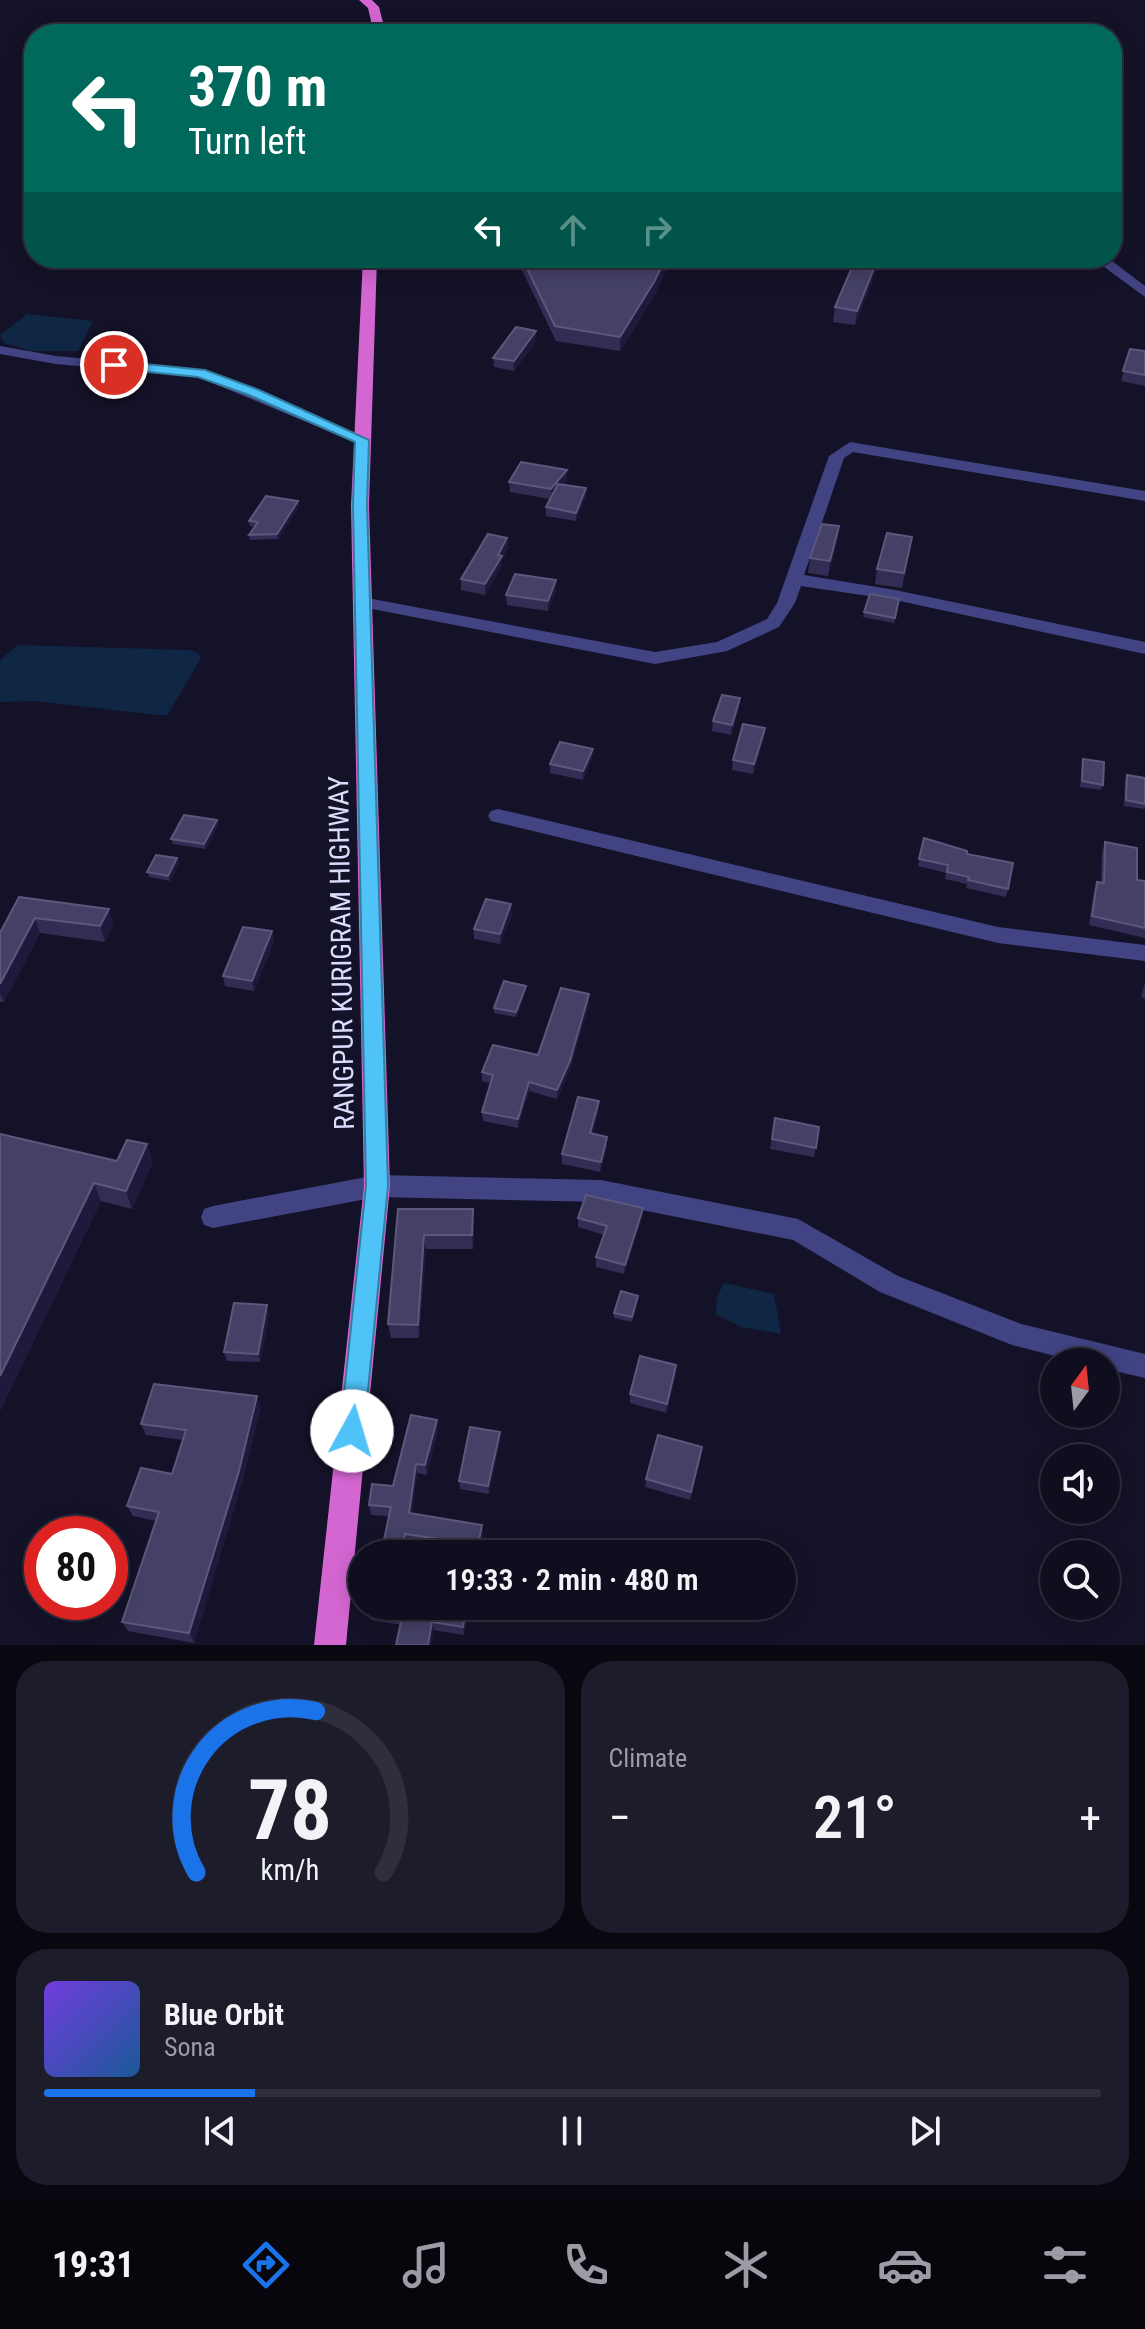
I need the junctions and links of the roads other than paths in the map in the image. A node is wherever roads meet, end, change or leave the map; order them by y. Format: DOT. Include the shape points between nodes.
graph roads {
  1 [pos="365,0"];
  2 [pos="377,24"];
  3 [pos="370,268"];
  4 [pos="1112,268"];
  5 [pos="1145,293"];
  6 [pos="0,350"];
  7 [pos="362,440"];
  8 [pos="1145,496"];
  9 [pos="793,579"];
  10 [pos="362,602"];
  11 [pos="1145,648"];
  12 [pos="498,816"];
  13 [pos="1145,953"];
  14 [pos="377,1186"];
  15 [pos="213,1217"];
  16 [pos="1145,1366"];
  17 [pos="330,1645"];
  1 -- 2 [label="highway"];
  3 -- 7 [label="highway, RANGPUR KURIGRAM HIGHWAY"];
  4 -- 5 [label="street"];
  6 -- 7 [label="street" via="200,373"];
  7 -- 10 [label="highway, RANGPUR KURIGRAM HIGHWAY"];
  8 -- 9 [label="street" via="850,447 837,456"];
  9 -- 10 [label="street" via="773,623 721,647 655,658"];
  9 -- 11 [label="street"];
  10 -- 14 [label="highway, RANGPUR KURIGRAM HIGHWAY"];
  12 -- 13 [label="street" via="998,935"];
  14 -- 15 [label="street"];
  14 -- 16 [label="street" via="601,1191 798,1230 889,1284 1006,1330"];
  14 -- 17 [label="highway, RANGPUR KURIGRAM HIGHWAY"];
}
